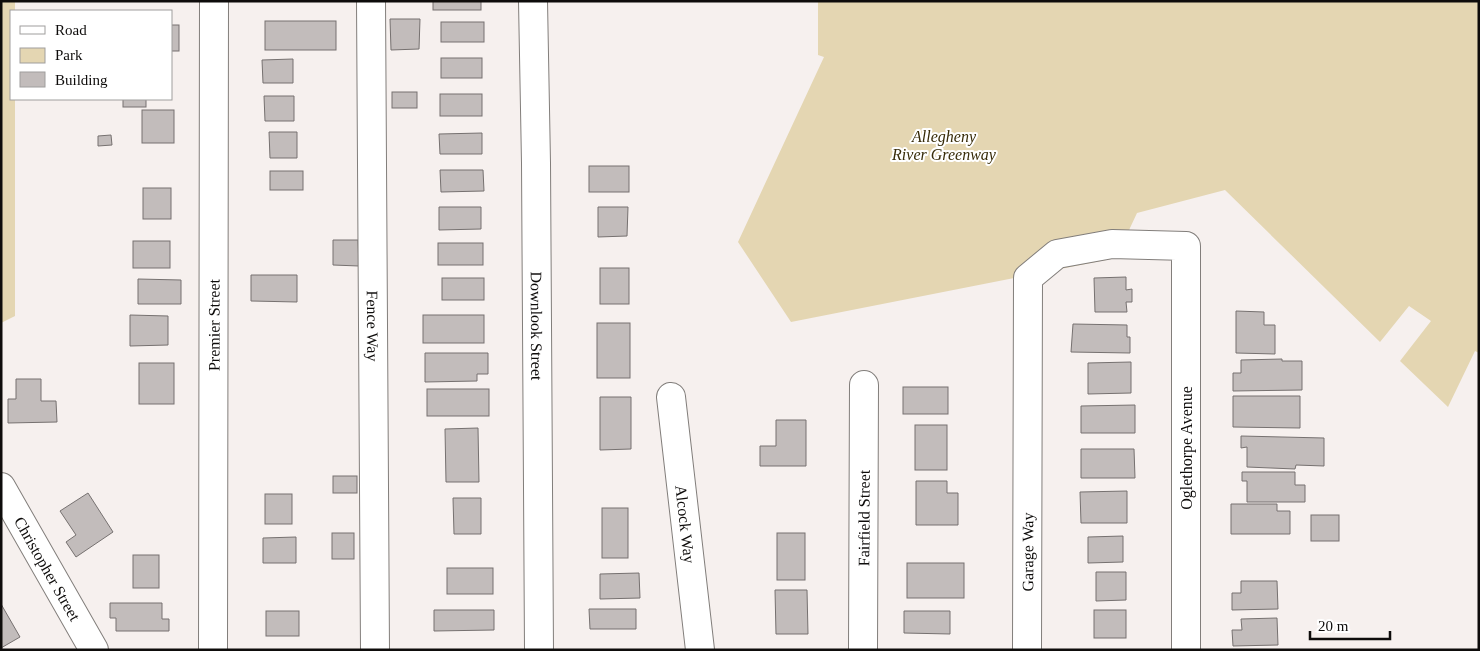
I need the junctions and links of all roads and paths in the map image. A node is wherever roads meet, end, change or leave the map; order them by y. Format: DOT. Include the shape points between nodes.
graph roads {
  1 [pos="214,1"];
  2 [pos="371,1"];
  3 [pos="532,1"];
  4 [pos="1186,246"];
  5 [pos="864,386"];
  6 [pos="671,397"];
  7 [pos="1,487"];
  8 [pos="94,650"];
  9 [pos="213,650"];
  10 [pos="375,650"];
  11 [pos="539,650"];
  12 [pos="700,650"];
  13 [pos="863,650"];
  14 [pos="1027,650"];
  15 [pos="1186,650"];
  1 -- 9 [label="street, Premier Street"];
  2 -- 10 [label="street, Fence Way"];
  3 -- 11 [label="street, Downlook Street"];
  4 -- 14 [label="street, Garage Way" via="1112,244 1057,254 1028,278"];
  4 -- 15 [label="street, Oglethorpe Avenue"];
  5 -- 13 [label="street, Fairfield Street"];
  6 -- 12 [label="street, Alcock Way"];
  7 -- 8 [label="street, Christopher Street"];
}
